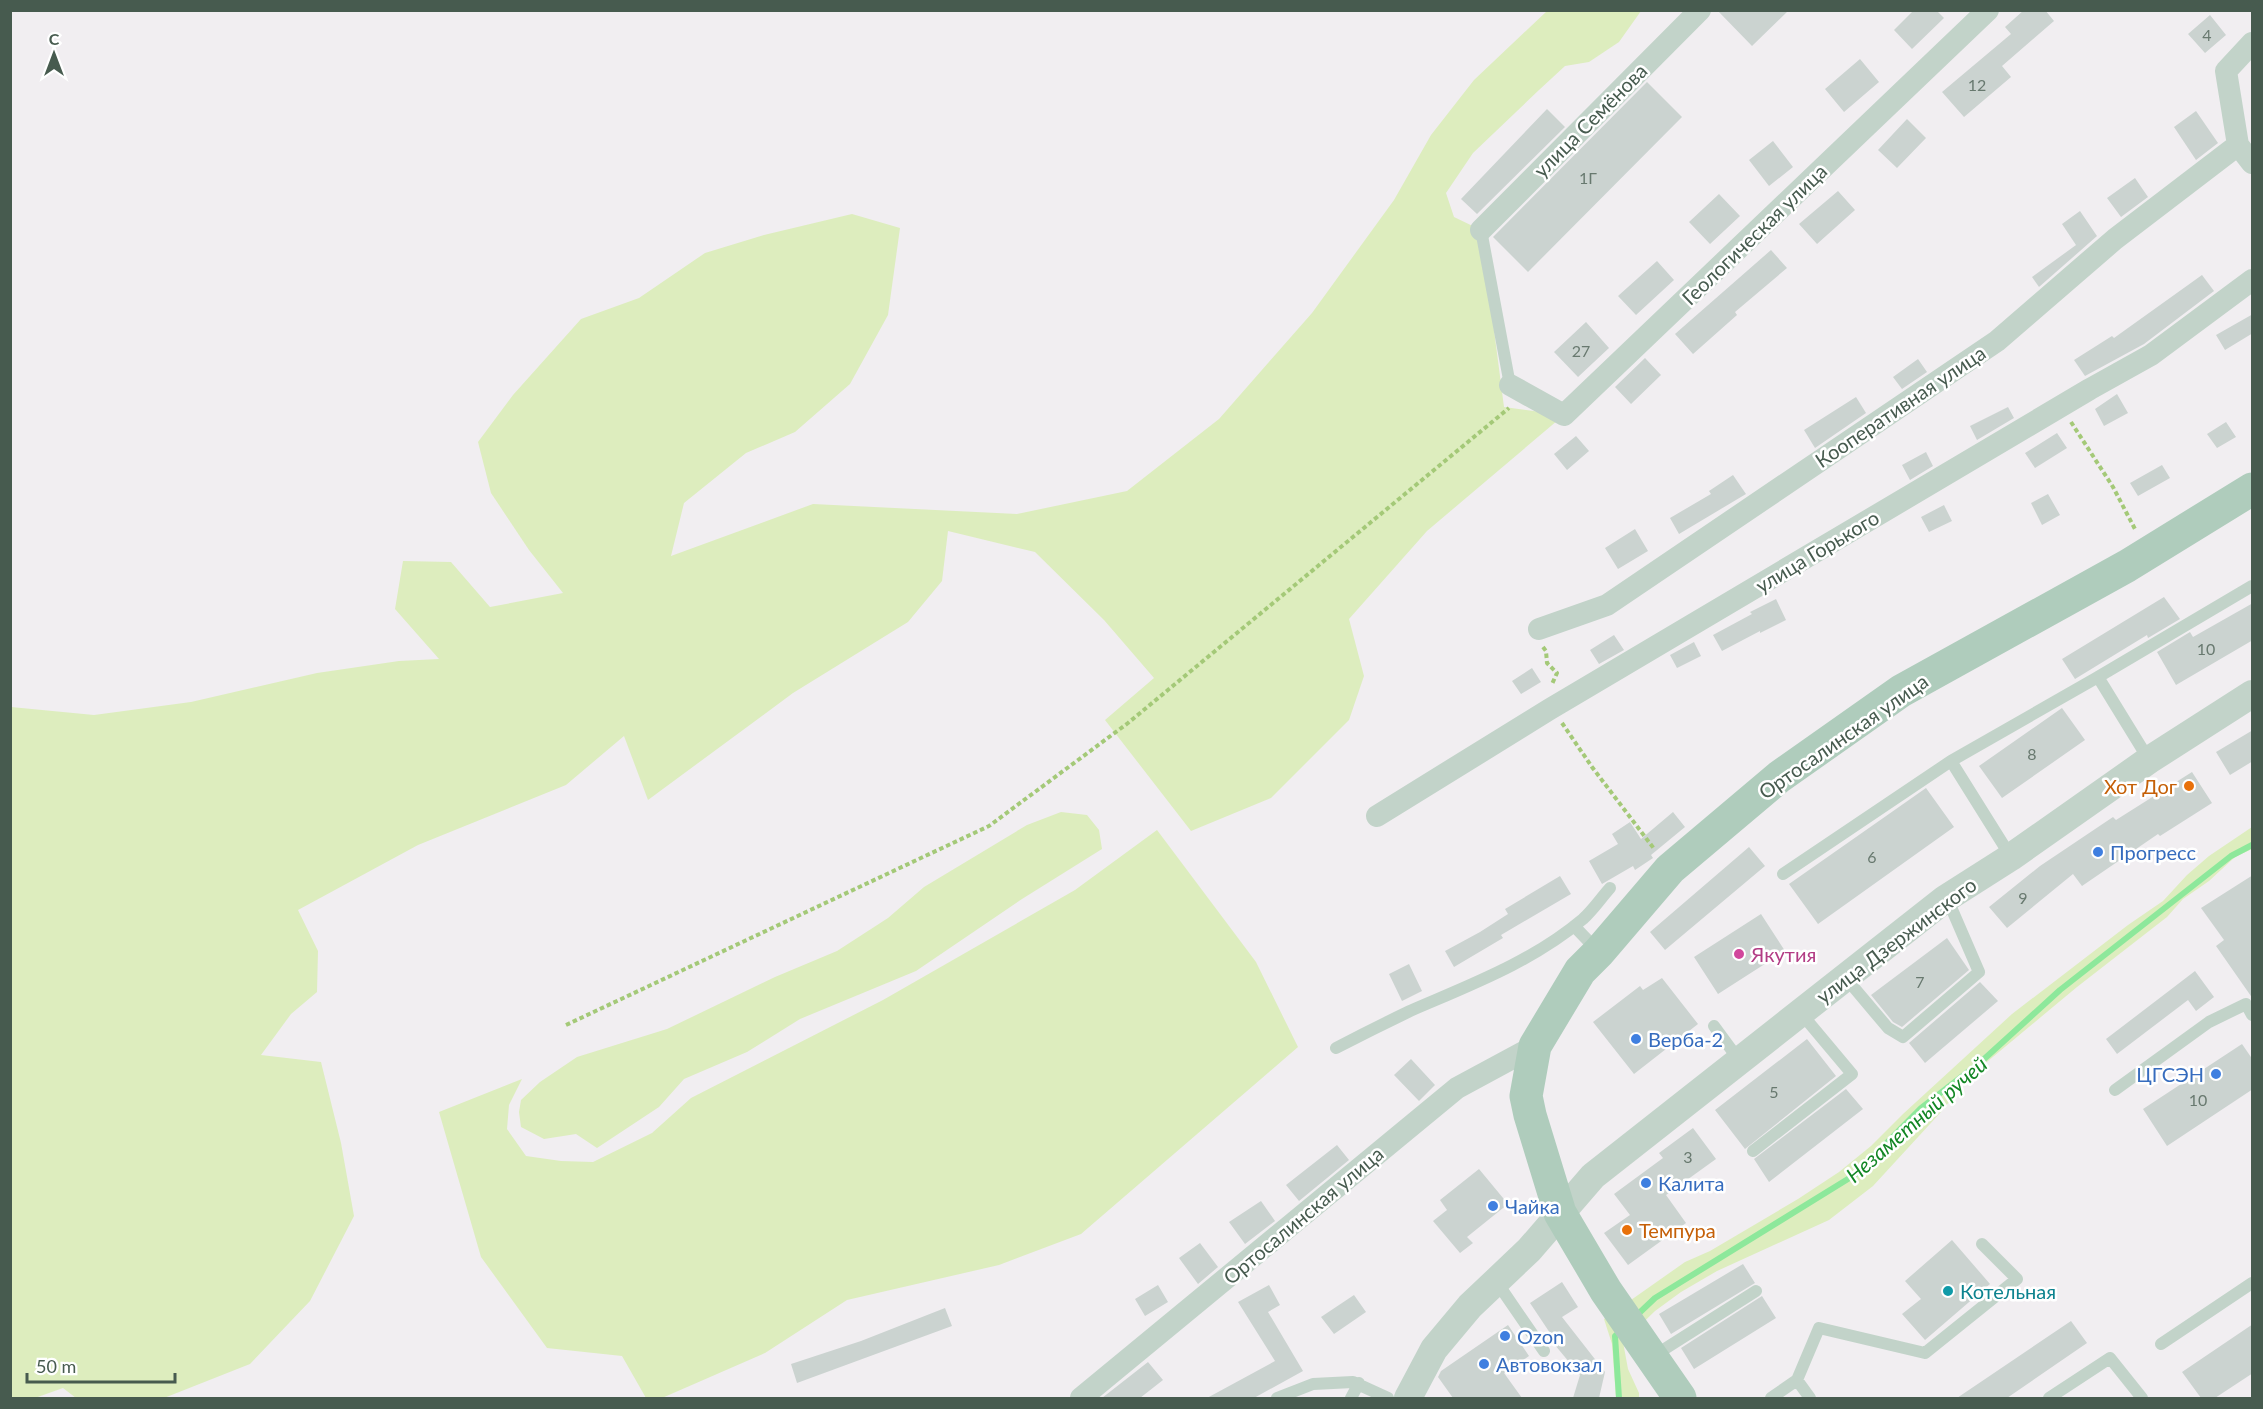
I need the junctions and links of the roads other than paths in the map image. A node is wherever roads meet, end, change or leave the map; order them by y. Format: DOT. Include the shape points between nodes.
graph roads {
  1 [pos="1700,10"];
  2 [pos="1988,10"];
  3 [pos="2253,43"];
  4 [pos="2238,145"];
  5 [pos="2253,164"];
  6 [pos="1480,230"];
  7 [pos="2253,280"];
  8 [pos="1518,389"];
  9 [pos="2253,489"];
  10 [pos="2253,586"];
  11 [pos="1539,629"];
  12 [pos="2098,677"];
  13 [pos="2253,694"];
  14 [pos="2150,760"];
  15 [pos="1951,761"];
  16 [pos="1377,816"];
  17 [pos="2011,857"];
  18 [pos="1783,873"];
  19 [pos="1610,888"];
  20 [pos="1947,898"];
  21 [pos="1574,926"];
  22 [pos="1599,952"];
  23 [pos="1845,977"];
  24 [pos="1800,1012"];
  25 [pos="2253,1015"];
  26 [pos="1714,1026"];
  27 [pos="1534,1046"];
  28 [pos="1336,1047"];
  29 [pos="1739,1060"];
  30 [pos="2115,1090"];
  31 [pos="1753,1151"];
  32 [pos="1560,1213"];
  33 [pos="1982,1244"];
  34 [pos="1496,1281"];
  35 [pos="2253,1283"];
  36 [pos="1756,1291"];
  37 [pos="2162,1344"];
  38 [pos="1643,1347"];
  39 [pos="1544,1351"];
  40 [pos="1797,1380"];
  41 [pos="1359,1383"];
  42 [pos="1081,1398"];
  43 [pos="1277,1398"];
  44 [pos="1350,1398"];
  45 [pos="1388,1398"];
  46 [pos="1408,1398"];
  47 [pos="1680,1398"];
  48 [pos="1770,1398"];
  49 [pos="1810,1398"];
  50 [pos="2049,1398"];
  51 [pos="2142,1398"];
  1 -- 6 [label="street, улица Семёнова"];
  2 -- 8 [label="street, Геологическая улица" via="1564,415"];
  3 -- 4 [label="street" via="2226,71"];
  4 -- 5 [label="street"];
  4 -- 11 [label="street, Кооперативная улица" via="2115,240 1997,341 1607,605"];
  6 -- 8 [label="lane"];
  7 -- 16 [label="street, улица Горького" via="2151,355 1550,709"];
  9 -- 22 [label="main road, Ортосалинская улица" via="2148,554 1901,691 1779,777 1670,869"];
  10 -- 12 [label="lane"];
  12 -- 14 [label="lane"];
  12 -- 15 [label="lane"];
  13 -- 14 [label="street, улица Дзержинского"];
  14 -- 17 [label="street, улица Дзержинского"];
  15 -- 17 [label="lane"];
  15 -- 18 [label="lane"];
  17 -- 20 [label="street, улица Дзержинского"];
  19 -- 21 [label="lane"];
  20 -- 23 [label="street, улица Дзержинского"];
  20 -- 23 [label="lane" via="1978,972 1903,1037 1888,1028"];
  21 -- 22 [label="lane"];
  21 -- 28 [label="lane" via="1495,974"];
  22 -- 27 [label="main road, Ортосалинская улица" via="1580,971"];
  23 -- 24 [label="street, улица Дзержинского"];
  24 -- 29 [label="street, улица Дзержинского"];
  24 -- 31 [label="lane" via="1852,1074"];
  25 -- 30 [label="lane" via="2246,1004 2210,1022"];
  26 -- 29 [label="lane"];
  27 -- 32 [label="main road, Ортосалинская улица" via="1526,1096"];
  27 -- 42 [label="street, Ортосалинская улица" via="1457,1088"];
  29 -- 32 [label="street, улица Дзержинского" via="1593,1176"];
  32 -- 34 [label="street, улица Дзержинского"];
  32 -- 38 [label="main road, Ортосалинская улица"];
  33 -- 40 [label="lane" via="2016,1279 1924,1353 1819,1328"];
  34 -- 39 [label="lane"];
  34 -- 46 [label="street, улица Дзержинского" via="1434,1349"];
  35 -- 37 [label="lane"];
  36 -- 38 [label="lane"];
  38 -- 47 [label="main road, Ортосалинская улица"];
  40 -- 48 [label="lane"];
  40 -- 49 [label="lane"];
  41 -- 43 [label="lane" via="1313,1384"];
  41 -- 44 [label="lane"];
  41 -- 45 [label="lane"];
  50 -- 51 [label="lane" via="2110,1358"];
}
